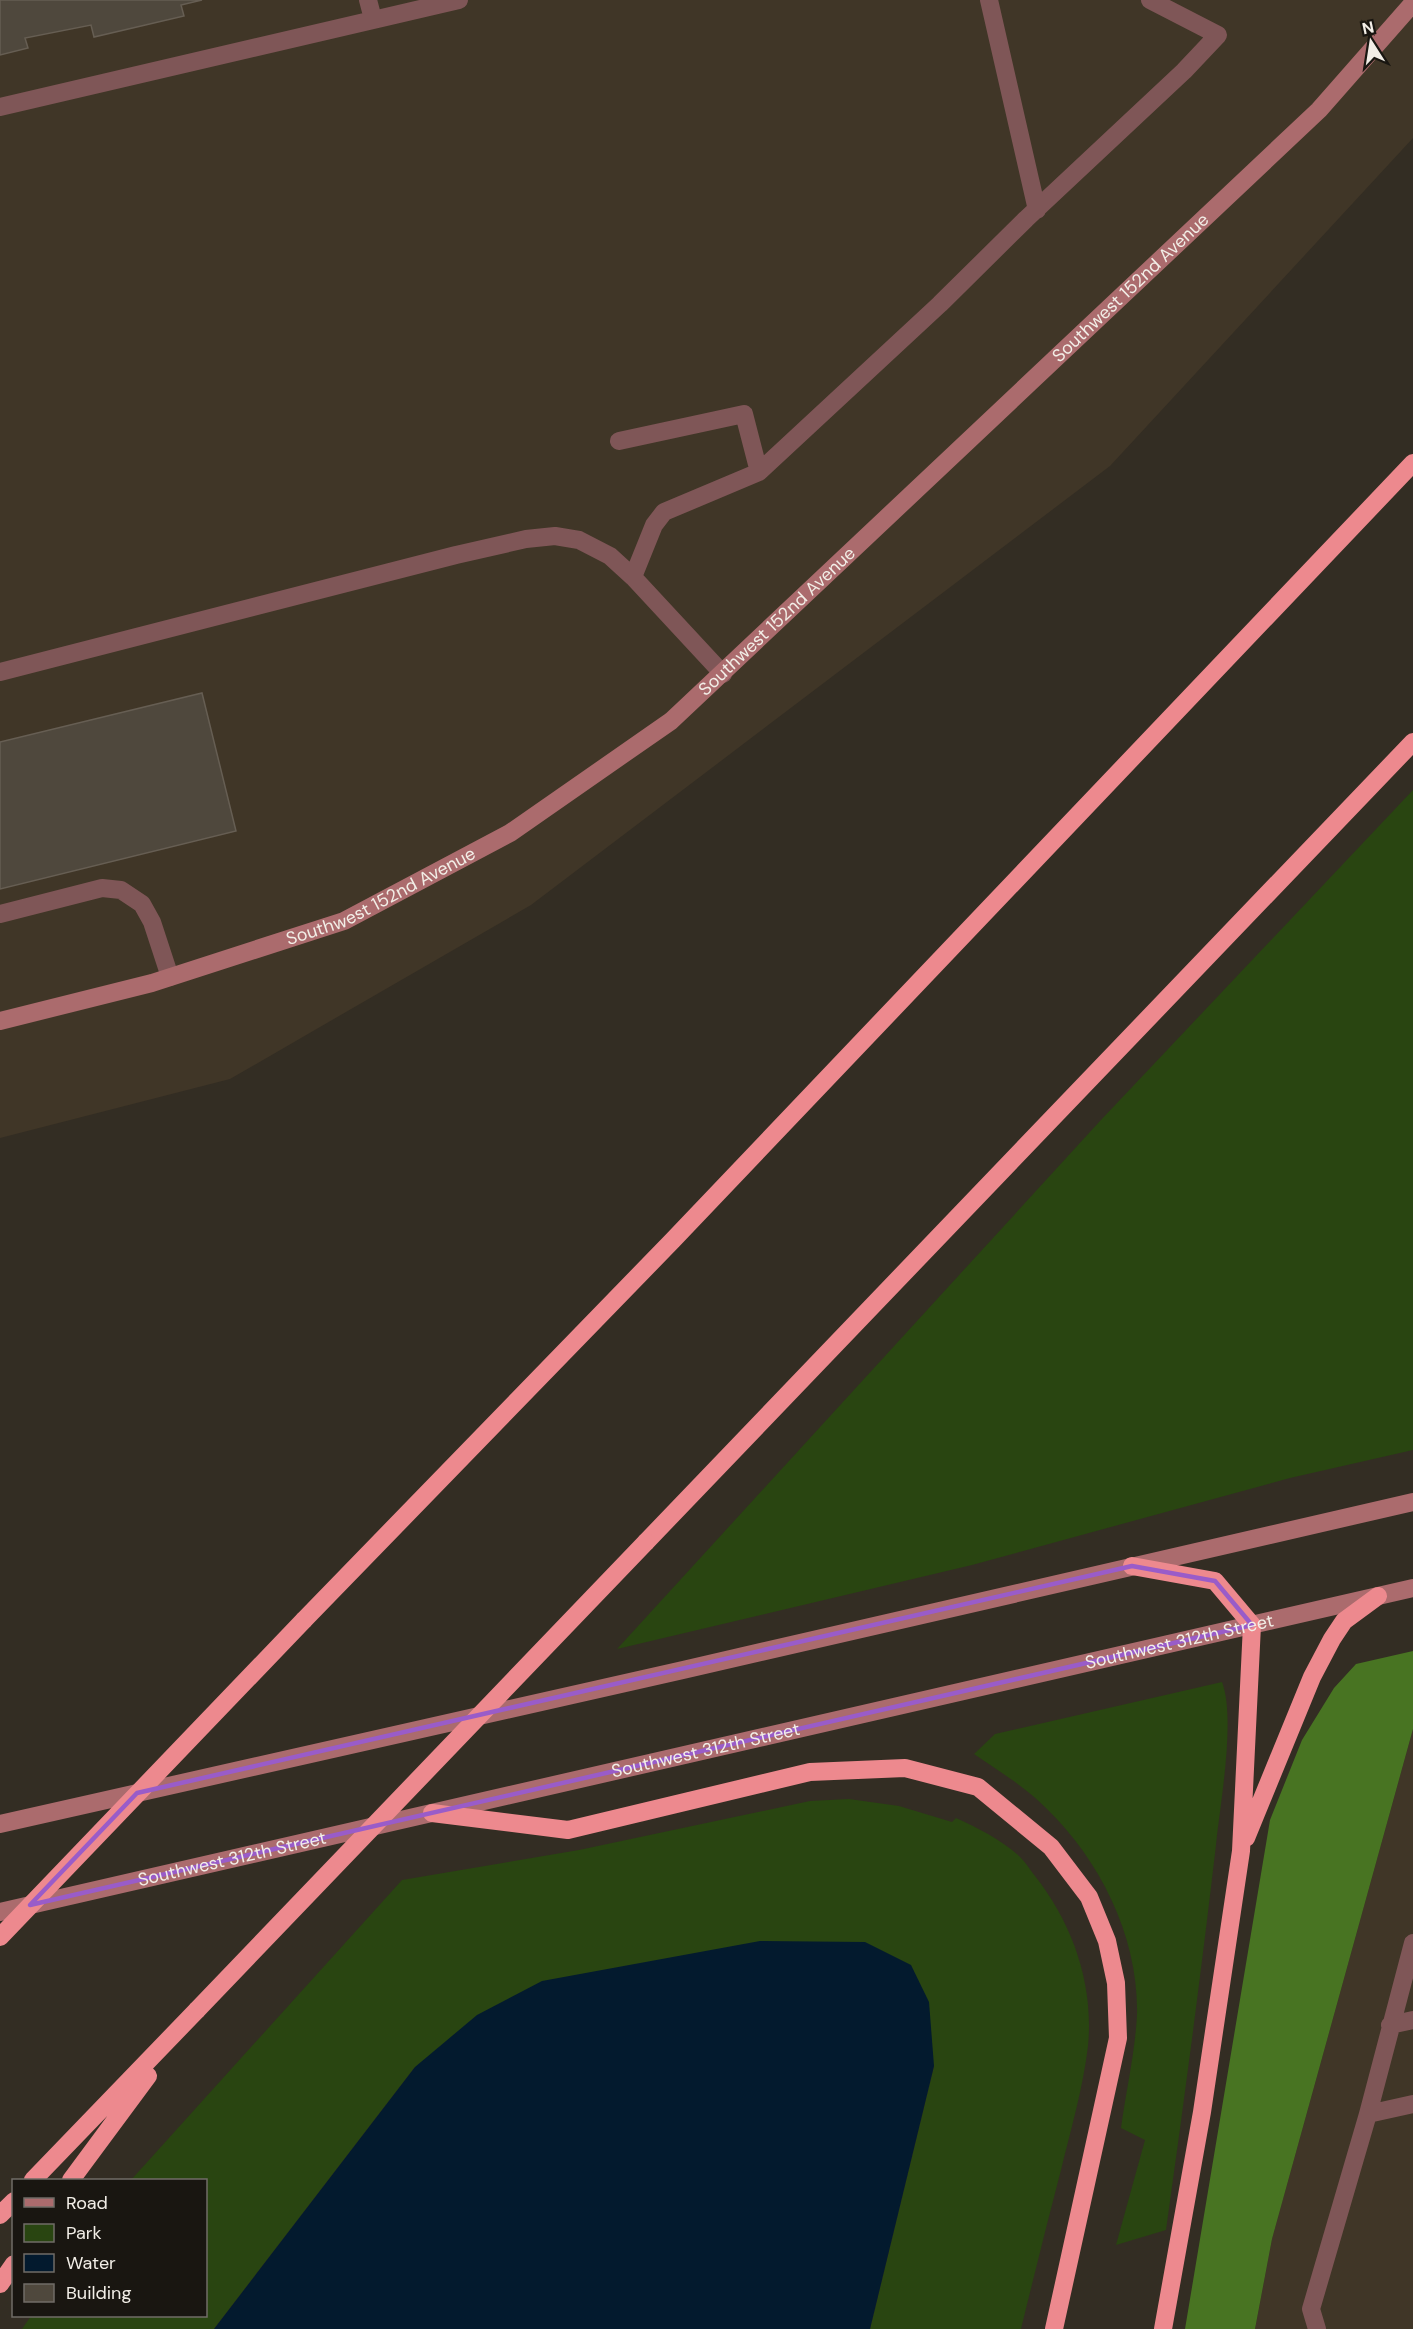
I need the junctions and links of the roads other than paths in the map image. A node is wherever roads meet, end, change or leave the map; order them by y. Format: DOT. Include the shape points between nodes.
graph roads {
  1 [pos="368,0"];
  2 [pos="459,0"];
  3 [pos="990,0"];
  4 [pos="1150,0"];
  5 [pos="1413,3"];
  6 [pos="373,19"];
  7 [pos="0,106"];
  8 [pos="1037,210"];
  9 [pos="619,441"];
  10 [pos="1413,462"];
  11 [pos="759,472"];
  12 [pos="633,577"];
  13 [pos="0,672"];
  14 [pos="723,674"];
  15 [pos="1413,742"];
  16 [pos="0,914"];
  17 [pos="170,977"];
  18 [pos="0,1021"];
  19 [pos="1413,1502"];
  20 [pos="1132,1566"];
  21 [pos="1413,1588"];
  22 [pos="1378,1596"];
  23 [pos="1252,1625"];
  24 [pos="432,1813"];
  25 [pos="0,1824"];
  26 [pos="1241,1851"];
  27 [pos="0,1912"];
  28 [pos="0,1936"];
  29 [pos="1413,1943"];
  30 [pos="197,2010"];
  31 [pos="1413,2020"];
  32 [pos="1390,2025"];
  33 [pos="1413,2104"];
  34 [pos="1368,2114"];
  35 [pos="35,2179"];
  36 [pos="72,2179"];
  37 [pos="12,2203"];
  38 [pos="0,2215"];
  39 [pos="12,2267"];
  40 [pos="0,2284"];
  41 [pos="1054,2329"];
  42 [pos="1163,2329"];
  43 [pos="1317,2329"];
  1 -- 6 [label="lane"];
  2 -- 6 [label="lane"];
  3 -- 8 [label="lane"];
  4 -- 8 [label="lane" via="1218,35"];
  5 -- 14 [label="main road, Southwest 152nd Avenue" via="1319,110"];
  6 -- 7 [label="lane"];
  8 -- 11 [label="lane"];
  9 -- 11 [label="lane" via="744,414"];
  10 -- 28 [label="highway, bridge" via="673,1240"];
  11 -- 12 [label="lane" via="664,512 654,525"];
  12 -- 13 [label="lane" via="610,556 579,540 555,536 526,539"];
  12 -- 14 [label="lane"];
  14 -- 17 [label="main road, Southwest 152nd Avenue" via="671,721 510,833 344,921"];
  15 -- 30 [label="highway, bridge"];
  16 -- 17 [label="lane" via="102,888 120,890 142,904 153,922"];
  17 -- 18 [label="main road, Southwest 152nd Avenue"];
  19 -- 20 [label="main road"];
  20 -- 23 [label="highway" via="1215,1581"];
  20 -- 25 [label="main road"];
  21 -- 22 [label="main road, Southwest 312th Street"];
  22 -- 23 [label="main road, Southwest 312th Street"];
  22 -- 26 [label="highway" via="1344,1621 1332,1639 1312,1677"];
  23 -- 24 [label="main road, Southwest 312th Street"];
  23 -- 26 [label="highway"];
  24 -- 27 [label="main road, Southwest 312th Street"];
  24 -- 41 [label="highway" via="568,1830 810,1772 905,1768 978,1786 1051,1847 1089,1897 1107,1941 1116,1983 1118,2038"];
  26 -- 42 [label="highway" via="1202,2112"];
  29 -- 32 [label="lane"];
  30 -- 35 [label="highway"];
  30 -- 36 [label="highway"];
  31 -- 32 [label="lane"];
  32 -- 34 [label="lane"];
  33 -- 34 [label="lane"];
  34 -- 43 [label="lane" via="1311,2309"];
  37 -- 38 [label="highway"];
  39 -- 40 [label="highway"];
}
